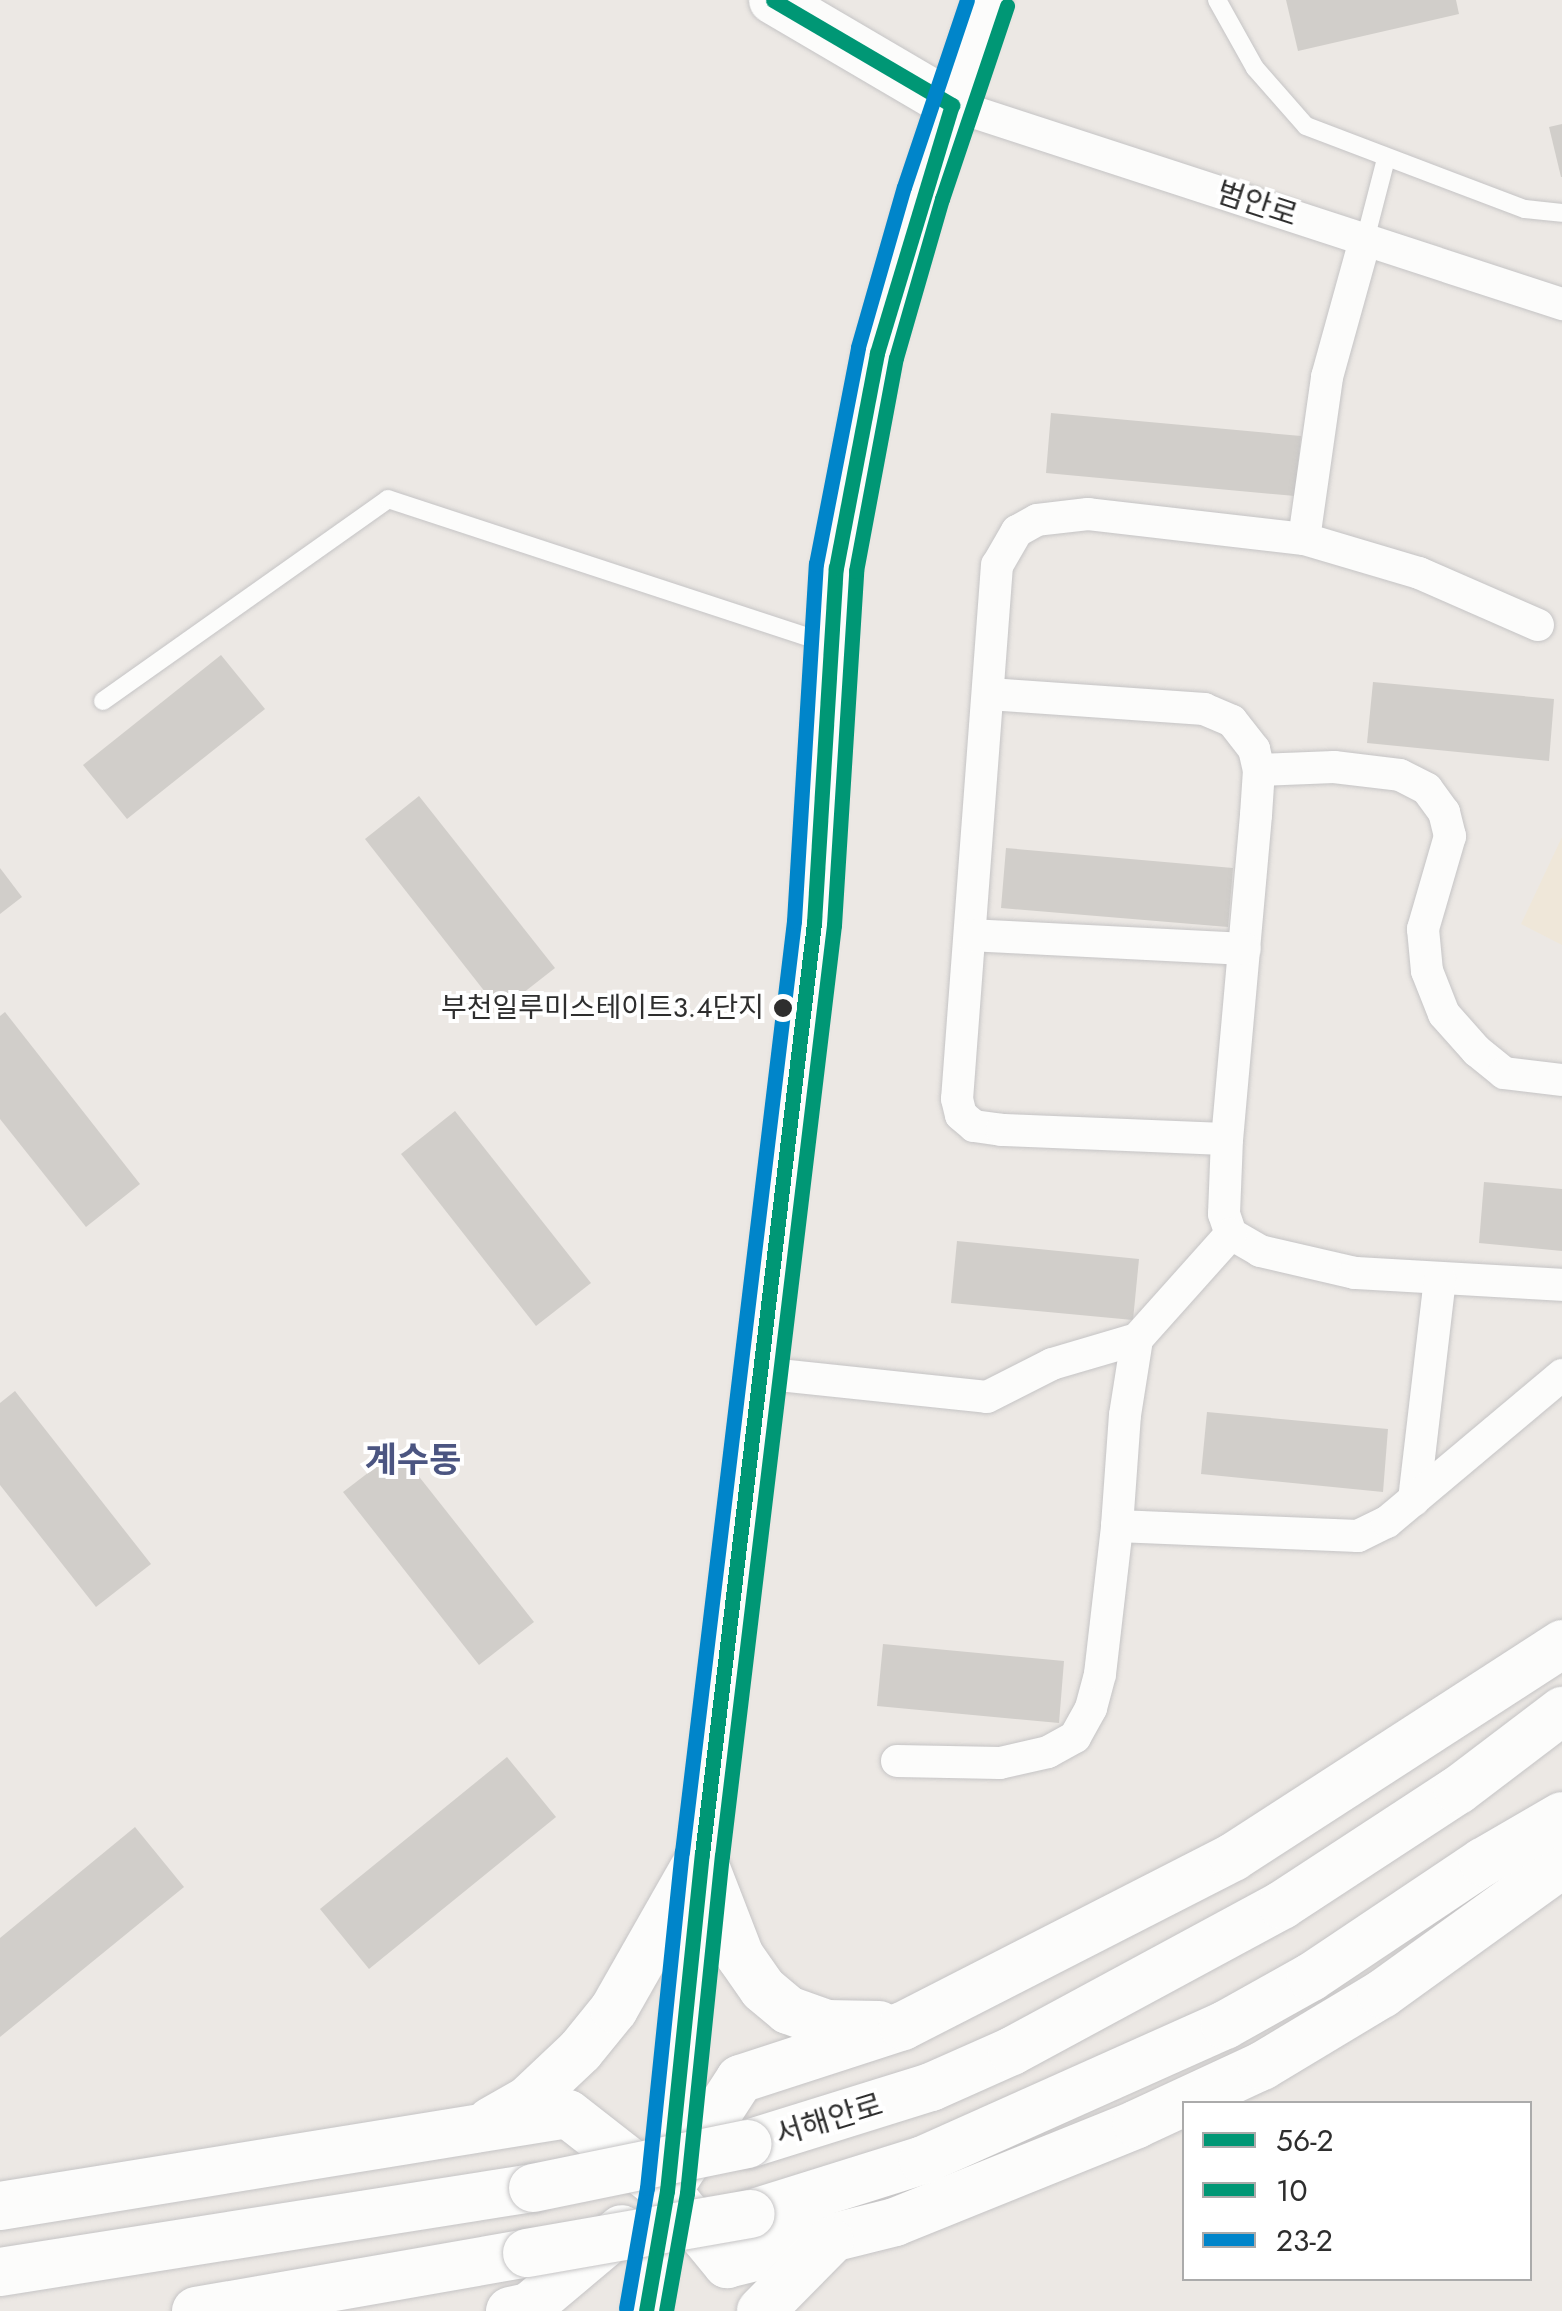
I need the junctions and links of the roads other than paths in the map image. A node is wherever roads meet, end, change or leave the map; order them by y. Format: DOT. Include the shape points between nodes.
graph roads {
  1 [pos="773,0"];
  2 [pos="988,0"];
  3 [pos="1217,0"];
  4 [pos="952,105"];
  5 [pos="1386,159"];
  6 [pos="1562,213"];
  7 [pos="1365,240"];
  8 [pos="1562,304"];
  9 [pos="1304,539"];
  10 [pos="1538,625"];
  11 [pos="831,644"];
  12 [pos="990,694"];
  13 [pos="103,701"];
  14 [pos="1259,770"];
  15 [pos="970,935"];
  16 [pos="1245,950"];
  17 [pos="1562,1080"];
  18 [pos="1227,1138"];
  19 [pos="1231,1234"];
  20 [pos="1440,1280"];
  21 [pos="1562,1286"];
  22 [pos="1137,1340"];
  23 [pos="760,1373"];
  24 [pos="1562,1374"];
  25 [pos="1414,1500"];
  26 [pos="1117,1526"];
  27 [pos="1562,1644"];
  28 [pos="1562,1711"];
  29 [pos="897,1761"];
  30 [pos="1562,1816"];
  31 [pos="702,1854"];
  32 [pos="1562,1864"];
  33 [pos="903,2026"];
  34 [pos="1187,2101"];
  35 [pos="1182,2103"];
  36 [pos="477,2130"];
  37 [pos="667,2191"];
  38 [pos="0,2206"];
  39 [pos="830,2240"];
  40 [pos="0,2272"];
  41 [pos="196,2311"];
  42 [pos="510,2311"];
  43 [pos="646,2311"];
  44 [pos="761,2311"];
  1 -- 4 [label="main road"];
  2 -- 4 [label="main road"];
  3 -- 5 [label="lane" via="1255,68 1306,126"];
  4 -- 7 [label="street, 범안로"];
  4 -- 11 [label="main road" via="877,353 836,568"];
  5 -- 6 [label="lane" via="1524,210"];
  5 -- 7 [label="lane"];
  7 -- 8 [label="street, 범안로"];
  7 -- 9 [label="street" via="1327,377"];
  9 -- 10 [label="street" via="1418,572"];
  9 -- 12 [label="street" via="1088,514 1036,520 1017,531 997,564"];
  11 -- 13 [label="lane" via="388,500"];
  11 -- 23 [label="main road" via="814,923"];
  12 -- 14 [label="street" via="1204,709 1232,721 1254,749"];
  12 -- 15 [label="street"];
  14 -- 16 [label="street"];
  14 -- 17 [label="street" via="1334,766 1400,775 1427,788 1450,836 1423,929 1426,971 1444,1014 1504,1073"];
  15 -- 16 [label="street"];
  15 -- 18 [label="street" via="960,1115 974,1126"];
  16 -- 18 [label="street"];
  18 -- 19 [label="street" via="1224,1214"];
  19 -- 20 [label="street" via="1260,1251 1306,1263"];
  19 -- 22 [label="street"];
  20 -- 21 [label="street"];
  20 -- 25 [label="street"];
  22 -- 23 [label="street" via="1052,1364 987,1398"];
  22 -- 26 [label="street"];
  23 -- 31 [label="main road"];
  24 -- 25 [label="street"];
  25 -- 26 [label="street" via="1358,1536"];
  26 -- 29 [label="street" via="1100,1674 1075,1737 1048,1752 1000,1763"];
  27 -- 33 [label="main road" via="1233,1857"];
  28 -- 40 [label="main road, 서해안로, bridge" via="1458,1790 1282,1905 931,2088 748,2144 533,2188"];
  30 -- 41 [label="main road, bridge" via="1225,2025 923,2160 751,2214"];
  31 -- 33 [label="main road" via="717,1906 763,1989 788,2010 827,2024"];
  31 -- 36 [label="main road" via="614,2009 580,2051 528,2100"];
  31 -- 37 [label="main road"];
  32 -- 34 [label="main road" via="1382,1994 1262,2066"];
  33 -- 37 [label="main road" via="740,2079"];
  35 -- 39 [label="main road" via="895,2222"];
  36 -- 37 [label="main road" via="568,2114"];
  36 -- 38 [label="main road"];
  37 -- 39 [label="main road" via="726,2264"];
  37 -- 42 [label="main road" via="529,2307"];
  37 -- 43 [label="main road"];
  39 -- 44 [label="main road"];
}
